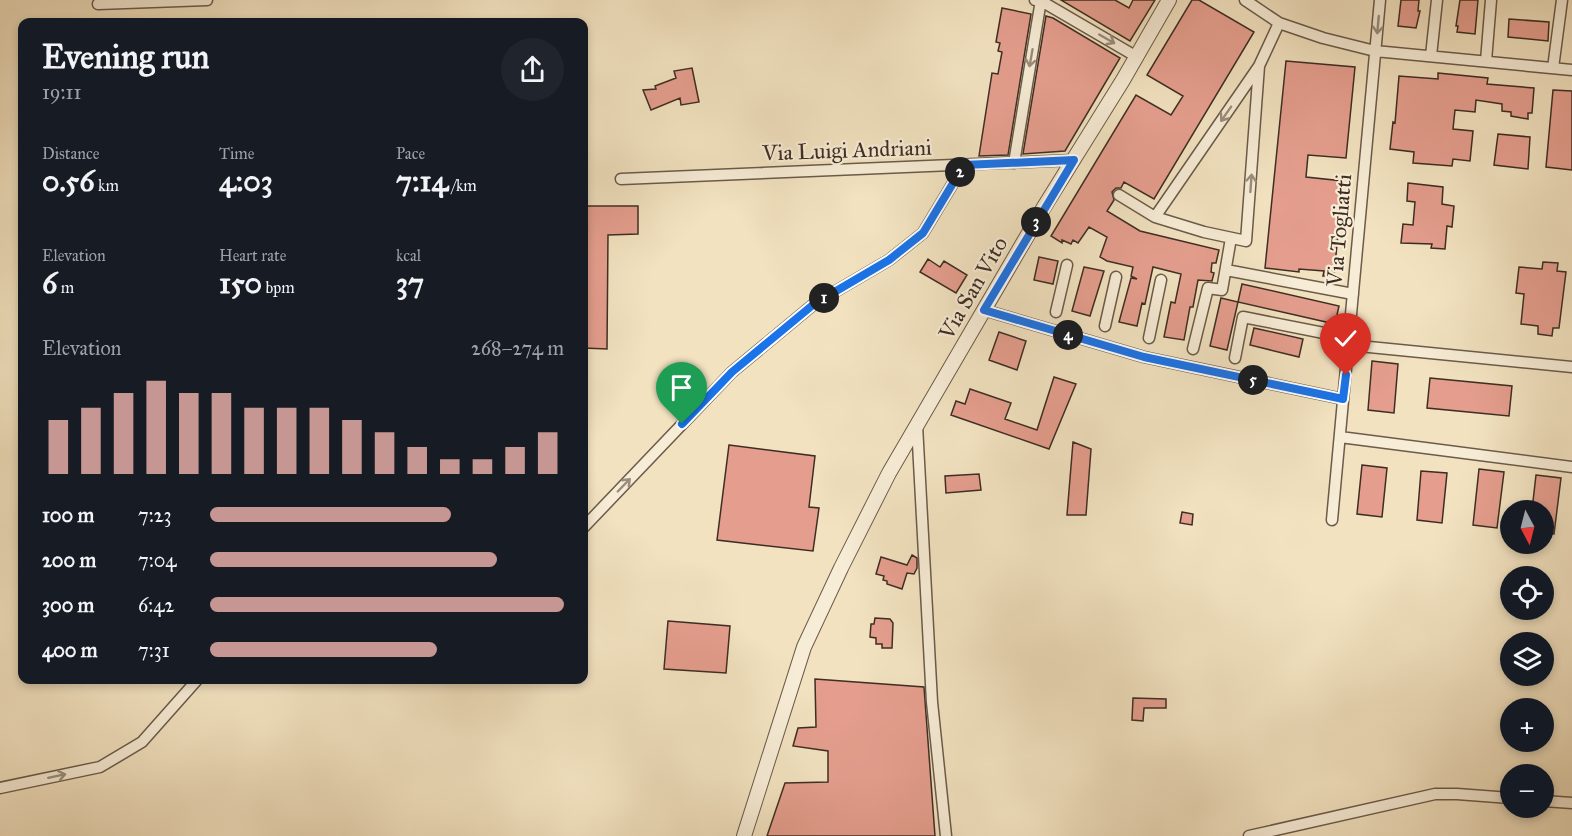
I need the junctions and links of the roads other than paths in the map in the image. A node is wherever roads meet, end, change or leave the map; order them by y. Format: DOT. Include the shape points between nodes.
graph roads {
  1 [pos="207,0"];
  2 [pos="1038,0"];
  3 [pos="1168,0"];
  4 [pos="1245,0"];
  5 [pos="1380,0"];
  6 [pos="1437,0"];
  7 [pos="1491,0"];
  8 [pos="1562,0"];
  9 [pos="128,2"];
  10 [pos="98,4"];
  11 [pos="1280,23"];
  12 [pos="1375,51"];
  13 [pos="1431,56"];
  14 [pos="1137,57"];
  15 [pos="1486,61"];
  16 [pos="1259,66"];
  17 [pos="1553,68"];
  18 [pos="1572,70"];
  19 [pos="1074,160"];
  20 [pos="1014,163"];
  21 [pos="964,165"];
  22 [pos="621,180"];
  23 [pos="1119,195"];
  24 [pos="1155,216"];
  25 [pos="1231,238"];
  26 [pos="1067,265"];
  27 [pos="1226,270"];
  28 [pos="1116,277"];
  29 [pos="1161,280"];
  30 [pos="1353,294"];
  31 [pos="984,310"];
  32 [pos="1056,312"];
  33 [pos="1104,326"];
  34 [pos="1149,338"];
  35 [pos="1349,341"];
  36 [pos="1193,349"];
  37 [pos="1235,358"];
  38 [pos="1572,367"];
  39 [pos="1343,399"];
  40 [pos="917,425"];
  41 [pos="1340,437"];
  42 [pos="1572,466"];
  43 [pos="1332,520"];
  44 [pos="588,523"];
  45 [pos="193,684"];
  46 [pos="0,788"];
  47 [pos="1500,797"];
  48 [pos="1554,802"];
  49 [pos="1572,803"];
  50 [pos="744,836"];
  51 [pos="945,836"];
  52 [pos="1249,836"];
  1 -- 9 [label="street"];
  2 -- 14 [label="street, one-way"];
  2 -- 20 [label="street, one-way"];
  3 -- 14 [label="street, Via San Vito"];
  4 -- 11 [label="street"];
  5 -- 12 [label="street, Via Togliatti, one-way"];
  6 -- 13 [label="street"];
  7 -- 15 [label="street"];
  8 -- 17 [label="street"];
  9 -- 10 [label="street"];
  11 -- 12 [label="street"];
  11 -- 16 [label="street"];
  12 -- 13 [label="street"];
  12 -- 30 [label="street, Via Togliatti"];
  13 -- 15 [label="street"];
  14 -- 19 [label="street, Via San Vito"];
  15 -- 17 [label="street"];
  16 -- 24 [label="street, one-way"];
  25 -- 16 [label="street, one-way" via="1246,241"];
  17 -- 18 [label="street"];
  19 -- 20 [label="street, Via Luigi Andriani"];
  19 -- 31 [label="street, Via San Vito"];
  20 -- 21 [label="street, Via Luigi Andriani"];
  21 -- 22 [label="street, Via Luigi Andriani"];
  44 -- 21 [label="street, one-way" via="732,372 814,304 889,260 923,233"];
  23 -- 24 [label="street"];
  24 -- 25 [label="street"];
  25 -- 27 [label="street"];
  26 -- 32 [label="street"];
  27 -- 30 [label="street"];
  27 -- 36 [label="street" via="1222,290 1208,288"];
  28 -- 33 [label="street"];
  29 -- 34 [label="street"];
  30 -- 35 [label="street, Via Togliatti"];
  31 -- 39 [label="street" via="1144,357"];
  31 -- 40 [label="street, Via San Vito"];
  35 -- 37 [label="street" via="1243,317"];
  35 -- 38 [label="street"];
  35 -- 39 [label="street, Via Togliatti"];
  39 -- 41 [label="street, Via Togliatti"];
  40 -- 50 [label="street, Via San Vito" via="889,473 804,647"];
  40 -- 51 [label="street" via="932,702"];
  41 -- 42 [label="street"];
  41 -- 43 [label="street, Via Togliatti"];
  46 -- 45 [label="street, one-way" via="100,767 142,742"];
  47 -- 52 [label="street" via="1435,794"];
  48 -- 49 [label="street"];
}
